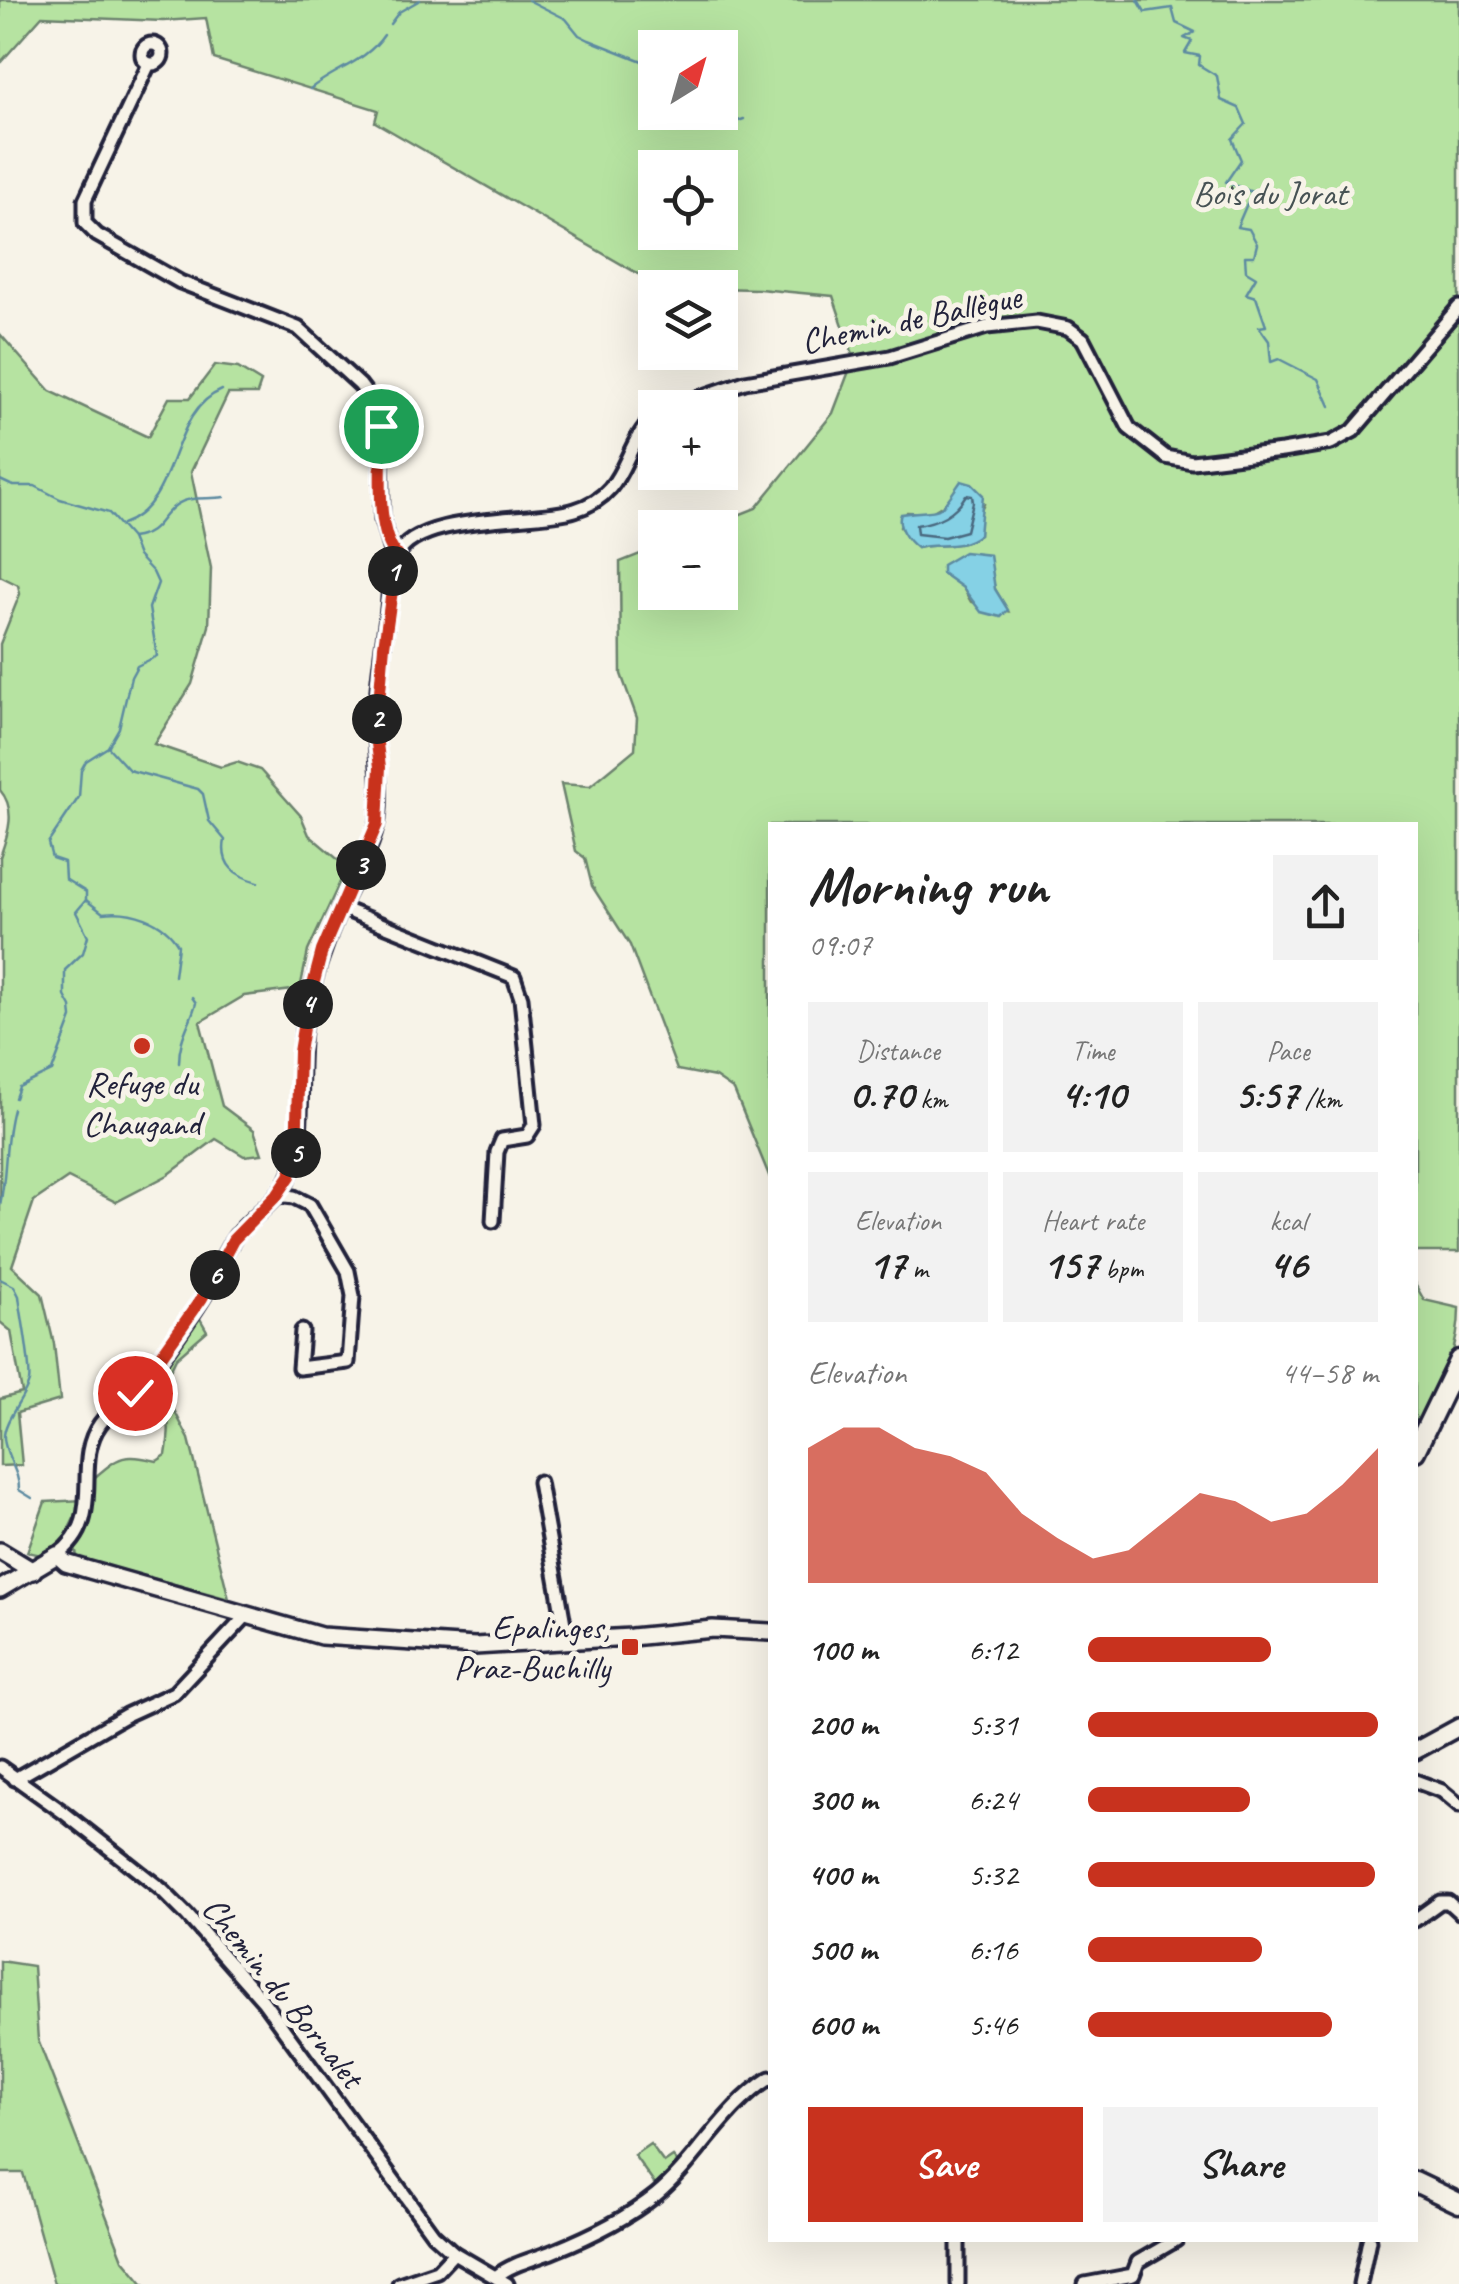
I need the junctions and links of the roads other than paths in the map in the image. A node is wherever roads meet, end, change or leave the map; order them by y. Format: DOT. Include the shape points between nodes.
graph roads {
  1 [pos="149,64"];
  2 [pos="1459,307"];
  3 [pos="722,390"];
  4 [pos="638,440"];
  5 [pos="397,556"];
  6 [pos="341,908"];
  7 [pos="277,1195"];
  8 [pos="493,1222"];
  9 [pos="302,1330"];
  10 [pos="1459,1360"];
  11 [pos="1418,1444"];
  12 [pos="538,1482"];
  13 [pos="0,1552"];
  14 [pos="58,1555"];
  15 [pos="34,1571"];
  16 [pos="0,1589"];
  17 [pos="246,1616"];
  18 [pos="768,1632"];
  19 [pos="567,1641"];
  20 [pos="1459,1727"];
  21 [pos="1418,1750"];
  22 [pos="0,1767"];
  23 [pos="15,1779"];
  24 [pos="1418,1782"];
  25 [pos="1459,1805"];
  26 [pos="1459,1912"];
  27 [pos="1418,1918"];
  28 [pos="768,2080"];
  29 [pos="1418,2183"];
  30 [pos="1459,2203"];
  31 [pos="958,2242"];
  32 [pos="1173,2242"];
  33 [pos="1369,2242"];
  34 [pos="454,2253"];
  35 [pos="502,2280"];
  36 [pos="399,2284"];
  37 [pos="958,2284"];
  38 [pos="1085,2284"];
  39 [pos="1360,2284"];
  1 -- 5 [label="street" via="86,200 85,222 180,282 298,328 360,385 381,426 382,520"];
  2 -- 3 [label="street, Chemin de Ballègue" via="1352,430 1331,443 1228,458 1178,461 1155,449 1129,428 1083,339 1049,323 988,327 890,358"];
  4 -- 5 [label="street" via="612,490 591,504 556,515 446,527 409,543"];
  5 -- 6 [label="street" via="376,736 377,824"];
  6 -- 7 [label="street" via="305,1016 296,1155"];
  6 -- 8 [label="street" via="514,977 522,998 534,1125 527,1136 502,1140"];
  7 -- 9 [label="street" via="306,1202 316,1212 348,1271 353,1296 348,1362 299,1368"];
  7 -- 14 [label="street" via="233,1240 152,1372 95,1432 85,1515 75,1539"];
  10 -- 11 [label="main road"];
  12 -- 19 [label="street"];
  13 -- 15 [label="street"];
  14 -- 15 [label="street"];
  14 -- 17 [label="street"];
  15 -- 16 [label="street"];
  17 -- 19 [label="street" via="321,1636 475,1646"];
  17 -- 23 [label="street" via="178,1690"];
  18 -- 19 [label="street" via="713,1629"];
  20 -- 21 [label="street"];
  22 -- 23 [label="street, Chemin du Bornalet"];
  23 -- 34 [label="street, Chemin du Bornalet" via="187,1915 263,2001 405,2198"];
  24 -- 25 [label="street"];
  26 -- 27 [label="street" via="1440,1902"];
  28 -- 35 [label="street" via="654,2196 582,2240 514,2265"];
  29 -- 30 [label="main road"];
  31 -- 37 [label="street"];
  32 -- 38 [label="street" via="1138,2262 1134,2272"];
  33 -- 39 [label="street"];
  34 -- 35 [label="street, Chemin du Bornalet"];
  34 -- 36 [label="street" via="438,2271"];
}
